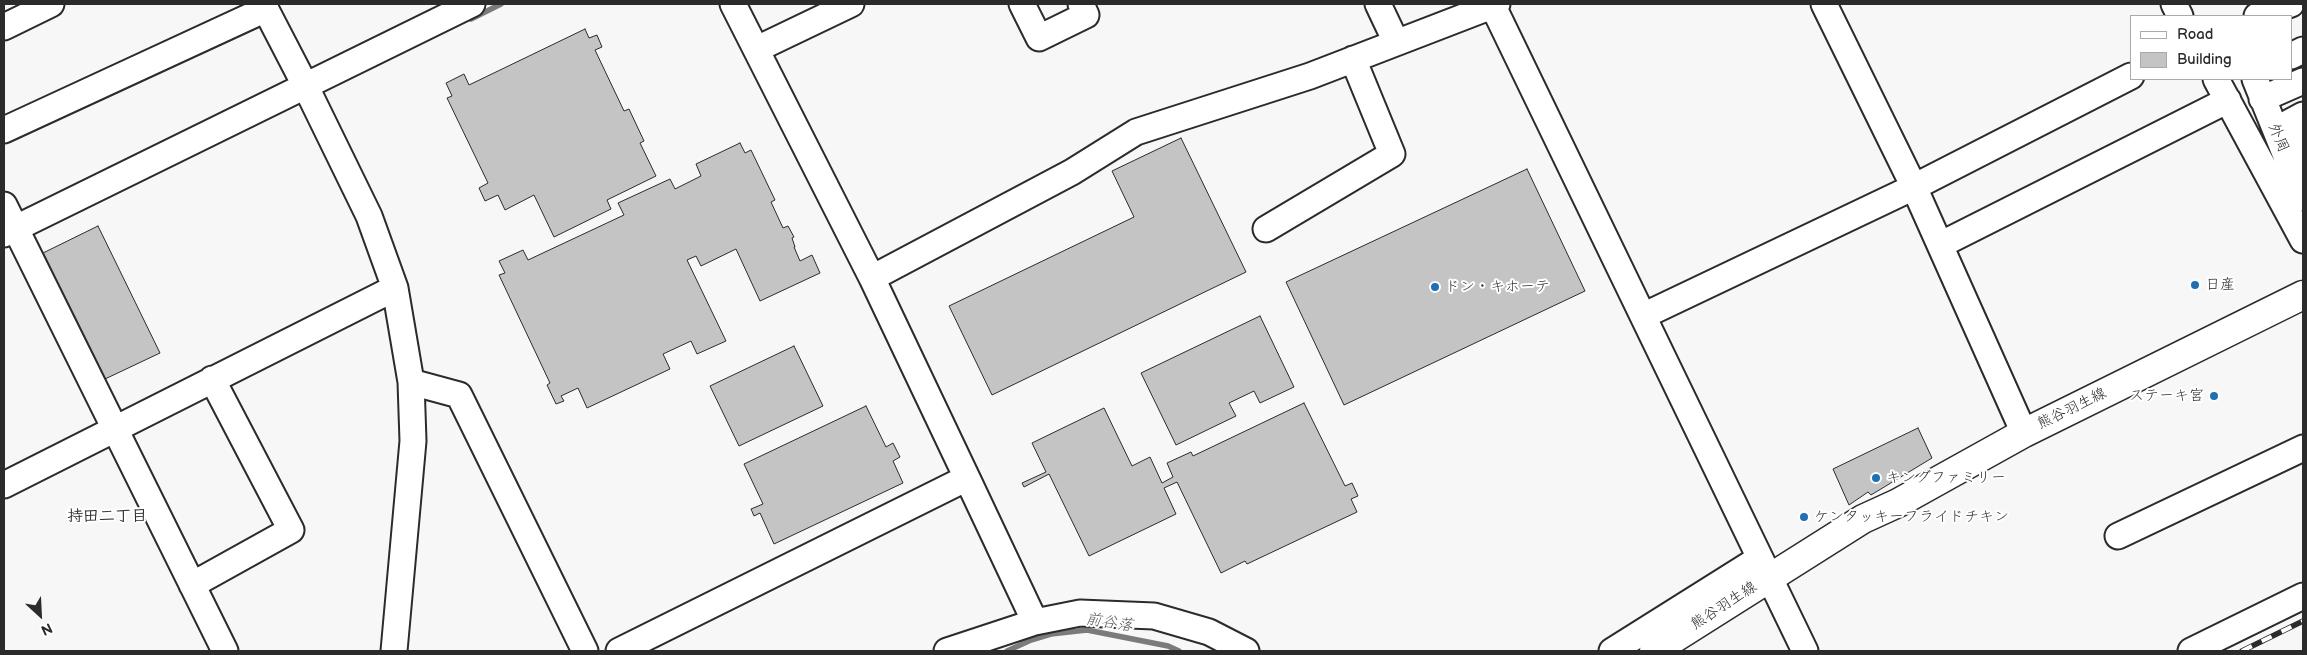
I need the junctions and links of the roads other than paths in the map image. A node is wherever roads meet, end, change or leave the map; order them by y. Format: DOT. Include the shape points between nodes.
graph roads {
  1 [pos="51,4"];
  2 [pos="472,4"];
  3 [pos="733,4"];
  4 [pos="851,4"];
  5 [pos="1022,4"];
  6 [pos="1081,4"];
  7 [pos="1378,4"];
  8 [pos="1494,4"];
  9 [pos="1824,4"];
  10 [pos="2289,4"];
  11 [pos="264,6"];
  12 [pos="445,9"];
  13 [pos="2260,15"];
  14 [pos="4,27"];
  15 [pos="1396,42"];
  16 [pos="757,49"];
  17 [pos="1353,59"];
  18 [pos="2130,77"];
  19 [pos="2217,80"];
  20 [pos="2303,81"];
  21 [pos="2258,89"];
  22 [pos="310,94"];
  23 [pos="2228,100"];
  24 [pos="2303,116"];
  25 [pos="4,130"];
  26 [pos="2303,151"];
  27 [pos="1914,186"];
  28 [pos="2301,186"];
  29 [pos="4,205"];
  30 [pos="1266,229"];
  31 [pos="10,231"];
  32 [pos="2303,240"];
  33 [pos="1940,245"];
  34 [pos="872,278"];
  35 [pos="395,288"];
  36 [pos="2303,295"];
  37 [pos="1645,315"];
  38 [pos="212,379"];
  39 [pos="411,382"];
  40 [pos="114,428"];
  41 [pos="2024,432"];
  42 [pos="2303,448"];
  43 [pos="967,478"];
  44 [pos="4,485"];
  45 [pos="2118,536"];
  46 [pos="1769,576"];
  47 [pos="192,585"];
  48 [pos="2303,596"];
  49 [pos="1035,622"];
  50 [pos="225,651"];
  51 [pos="394,651"];
  52 [pos="585,651"];
  53 [pos="619,651"];
  54 [pos="947,651"];
  55 [pos="1246,651"];
  56 [pos="1612,651"];
  57 [pos="1654,651"];
  58 [pos="1689,651"];
  59 [pos="1805,651"];
  60 [pos="2191,651"];
  1 -- 14 [label="street"];
  2 -- 12 [label="street"];
  3 -- 16 [label="street"];
  4 -- 16 [label="street"];
  5 -- 6 [label="street" via="1039,38 1086,15"];
  7 -- 15 [label="street"];
  8 -- 15 [label="street"];
  8 -- 37 [label="street"];
  9 -- 27 [label="street"];
  10 -- 13 [label="street"];
  11 -- 22 [label="street"];
  11 -- 25 [label="street"];
  12 -- 22 [label="street"];
  15 -- 17 [label="street"];
  16 -- 34 [label="street"];
  17 -- 30 [label="street" via="1392,154"];
  17 -- 34 [label="street" via="1136,132 1072,172"];
  18 -- 27 [label="street"];
  19 -- 23 [label="street"];
  20 -- 21 [label="street"];
  21 -- 28 [label="street, 外周"];
  22 -- 31 [label="street"];
  22 -- 35 [label="street" via="369,216"];
  23 -- 32 [label="street"];
  23 -- 33 [label="street"];
  24 -- 26 [label="street" via="2290,122"];
  27 -- 33 [label="street"];
  27 -- 37 [label="street"];
  29 -- 31 [label="street"];
  31 -- 40 [label="street"];
  33 -- 41 [label="street"];
  34 -- 43 [label="street"];
  35 -- 38 [label="street"];
  35 -- 39 [label="street"];
  36 -- 41 [label="main road, 熊谷羽生線"];
  37 -- 46 [label="street"];
  38 -- 40 [label="street"];
  38 -- 47 [label="street" via="291,530"];
  39 -- 51 [label="street" via="413,441"];
  39 -- 52 [label="street" via="459,394"];
  40 -- 44 [label="street"];
  40 -- 47 [label="street"];
  41 -- 46 [label="main road, 熊谷羽生線" via="1898,504 1870,528"];
  42 -- 45 [label="street"];
  43 -- 49 [label="street"];
  43 -- 53 [label="street"];
  46 -- 56 [label="street"];
  46 -- 57 [label="main road, 熊谷羽生線"];
  46 -- 58 [label="main road, 熊谷羽生線"];
  46 -- 59 [label="street"];
  47 -- 50 [label="street"];
  48 -- 60 [label="street"];
  49 -- 54 [label="street"];
  49 -- 55 [label="street" via="1080,613 1154,616 1209,632"];
}
